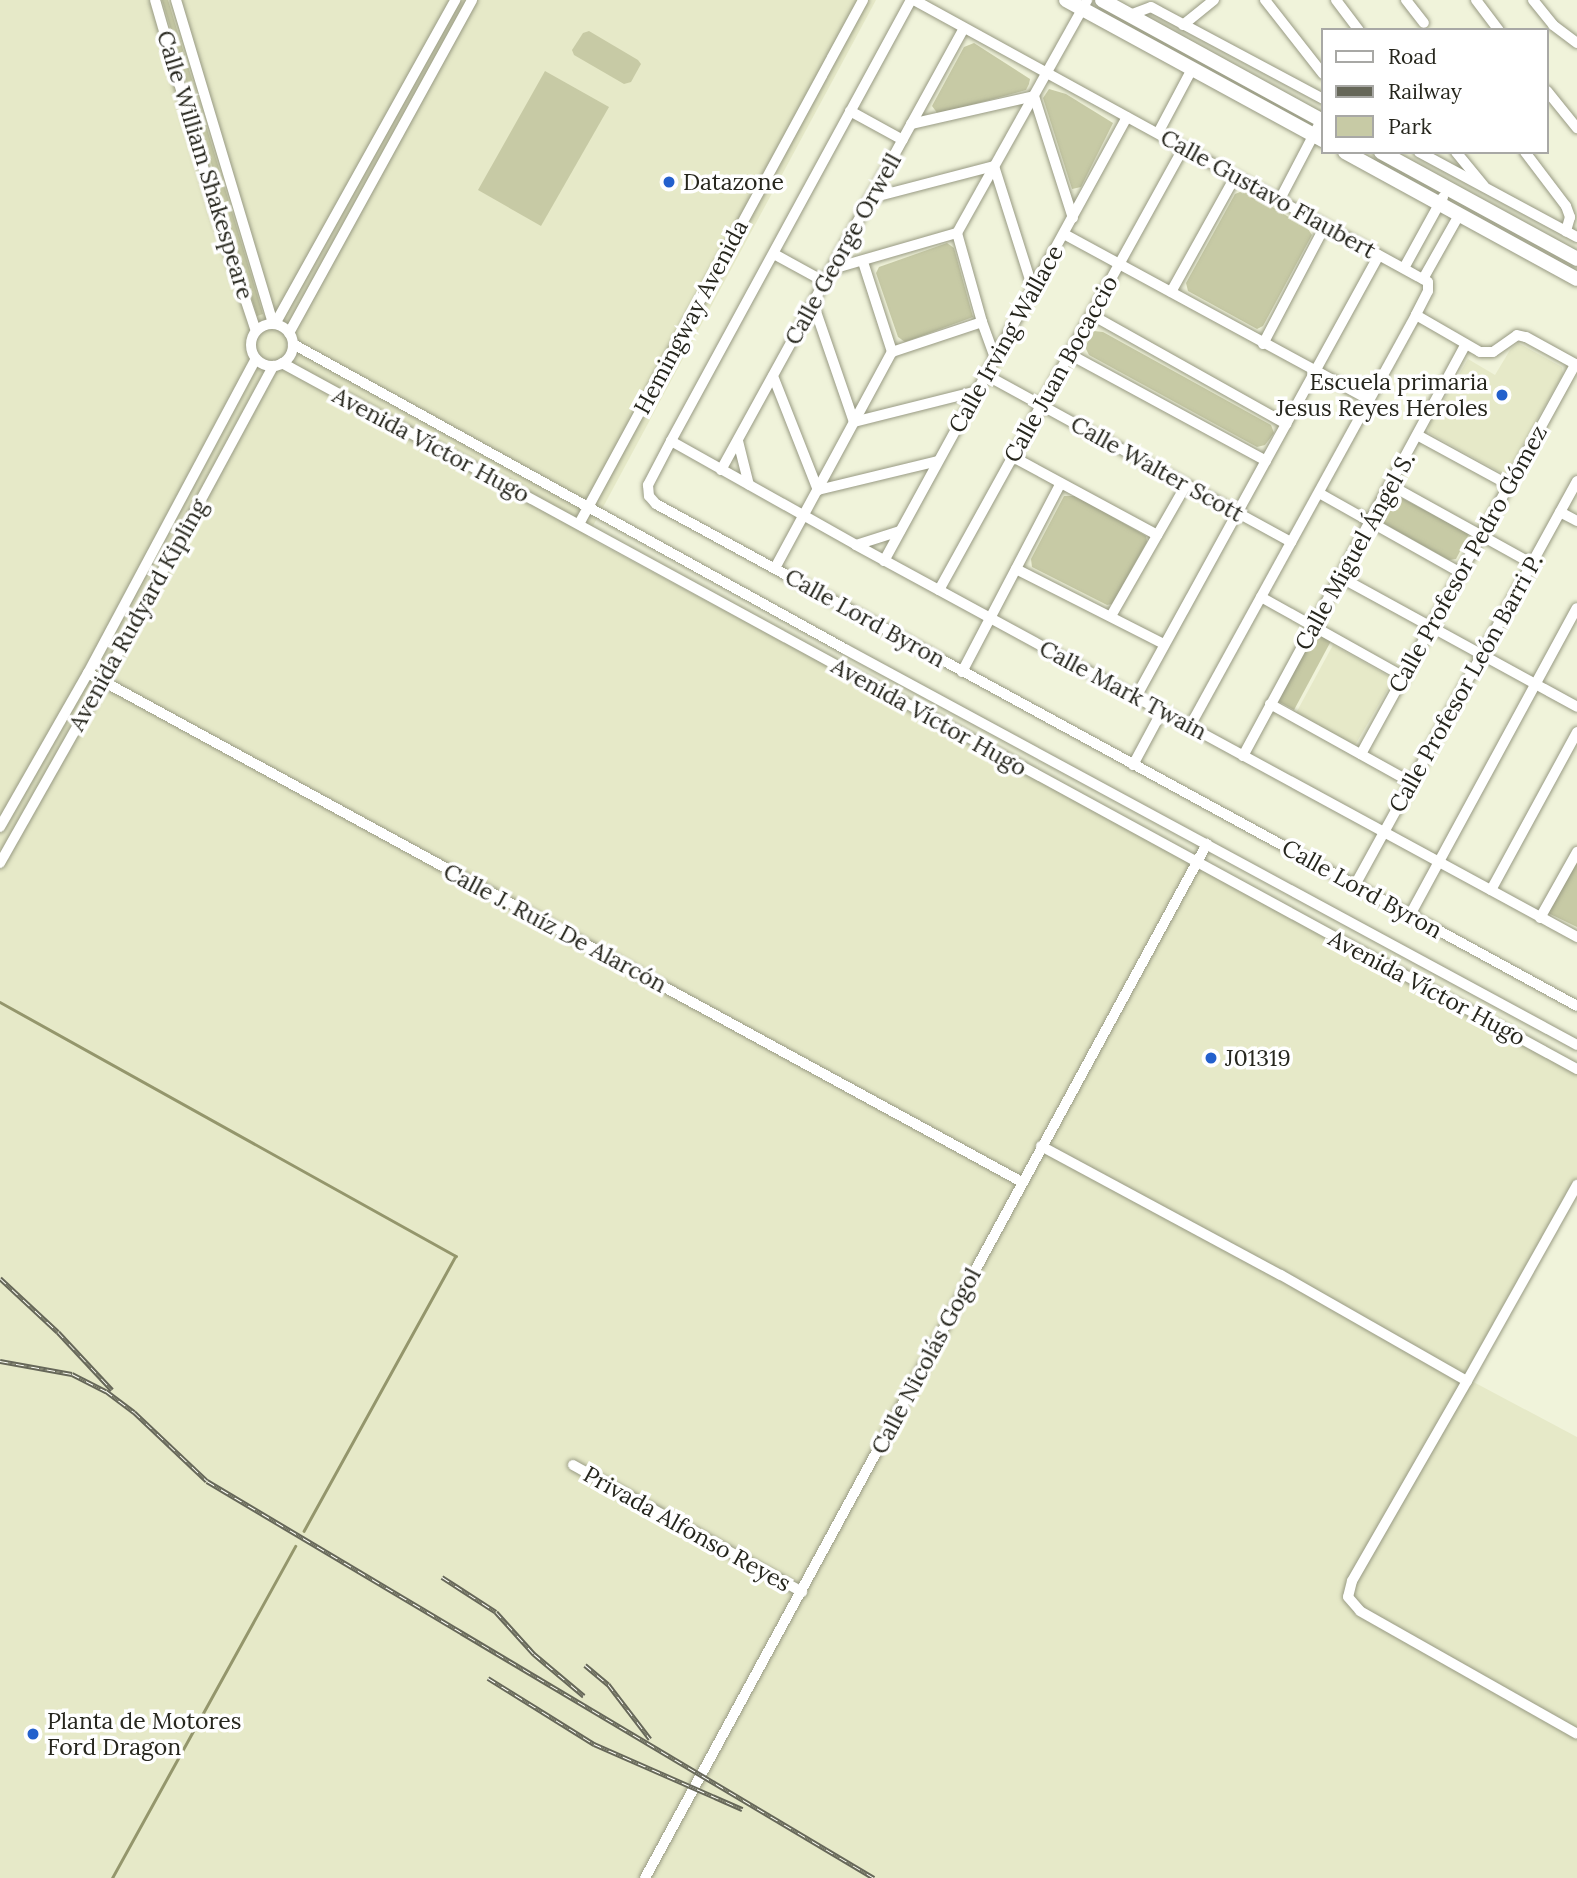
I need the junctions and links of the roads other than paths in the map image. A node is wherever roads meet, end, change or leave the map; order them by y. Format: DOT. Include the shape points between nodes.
graph roads {
  1 [pos="155,0"];
  2 [pos="176,0"];
  3 [pos="455,0"];
  4 [pos="472,0"];
  5 [pos="863,0"];
  6 [pos="912,0"];
  7 [pos="1066,0"];
  8 [pos="1101,0"];
  9 [pos="1214,0"];
  10 [pos="1265,0"];
  11 [pos="1336,0"];
  12 [pos="1406,0"];
  13 [pos="1476,0"];
  14 [pos="1533,0"];
  15 [pos="1201,4"];
  16 [pos="1087,8"];
  17 [pos="1130,15"];
  18 [pos="1424,23"];
  19 [pos="1183,25"];
  20 [pos="964,28"];
  21 [pos="1357,28"];
  22 [pos="1497,28"];
  23 [pos="1577,43"];
  24 [pos="1192,69"];
  25 [pos="1047,72"];
  26 [pos="1322,73"];
  27 [pos="1549,93"];
  28 [pos="1034,96"];
  29 [pos="1322,98"];
  30 [pos="850,111"];
  31 [pos="1127,117"];
  32 [pos="1322,118"];
  33 [pos="911,124"];
  34 [pos="1577,128"];
  35 [pos="1157,133"];
  36 [pos="1318,138"];
  37 [pos="903,140"];
  38 [pos="1184,147"];
  39 [pos="1349,154"];
  40 [pos="1385,154"];
  41 [pos="1423,154"];
  42 [pos="1458,154"];
  43 [pos="1527,154"];
  44 [pos="994,166"];
  45 [pos="1235,177"];
  46 [pos="1448,189"];
  47 [pos="1488,191"];
  48 [pos="871,198"];
  49 [pos="1279,201"];
  50 [pos="1440,204"];
  51 [pos="1459,215"];
  52 [pos="1073,218"];
  53 [pos="1325,226"];
  54 [pos="1566,231"];
  55 [pos="957,233"];
  56 [pos="1064,234"];
  57 [pos="1577,237"];
  58 [pos="774,254"];
  59 [pos="1379,255"];
  60 [pos="1577,259"];
  61 [pos="863,262"];
  62 [pos="1118,262"];
  63 [pos="1404,268"];
  64 [pos="832,269"];
  65 [pos="1423,279"];
  66 [pos="1577,279"];
  67 [pos="825,282"];
  68 [pos="1033,289"];
  69 [pos="1171,292"];
  70 [pos="813,303"];
  71 [pos="1416,314"];
  72 [pos="1092,315"];
  73 [pos="982,322"];
  74 [pos="274,324"];
  75 [pos="256,331"];
  76 [pos="289,332"];
  77 [pos="293,344"];
  78 [pos="1263,344"];
  79 [pos="1466,344"];
  80 [pos="892,352"];
  81 [pos="1071,355"];
  82 [pos="995,358"];
  83 [pos="256,359"];
  84 [pos="277,364"];
  85 [pos="1576,365"];
  86 [pos="1315,372"];
  87 [pos="986,375"];
  88 [pos="773,376"];
  89 [pos="977,391"];
  90 [pos="1367,399"];
  91 [pos="1042,405"];
  92 [pos="854,422"];
  93 [pos="1286,424"];
  94 [pos="1419,436"];
  95 [pos="671,441"];
  96 [pos="737,441"];
  97 [pos="486,451"];
  98 [pos="1013,457"];
  99 [pos="938,461"];
  100 [pos="1266,461"];
  101 [pos="721,470"];
  102 [pos="477,471"];
  103 [pos="1577,481"];
  104 [pos="1061,483"];
  105 [pos="749,485"];
  106 [pos="1186,485"];
  107 [pos="1509,485"];
  108 [pos="1392,486"];
  109 [pos="818,490"];
  110 [pos="1320,493"];
  111 [pos="588,508"];
  112 [pos="1560,512"];
  113 [pos="1238,513"];
  114 [pos="804,516"];
  115 [pos="1577,521"];
  116 [pos="1370,522"];
  117 [pos="579,524"];
  118 [pos="900,531"];
  119 [pos="1157,534"];
  120 [pos="1482,535"];
  121 [pos="1291,542"];
  122 [pos="856,545"];
  123 [pos="884,561"];
  124 [pos="1531,563"];
  125 [pos="775,568"];
  126 [pos="1016,569"];
  127 [pos="1461,573"];
  128 [pos="1340,577"];
  129 [pos="939,590"];
  130 [pos="1261,597"];
  131 [pos="1577,608"];
  132 [pos="1111,616"];
  133 [pos="990,618"];
  134 [pos="1313,626"];
  135 [pos="1432,627"];
  136 [pos="1164,645"];
  137 [pos="1482,654"];
  138 [pos="962,672"];
  139 [pos="88,673"];
  140 [pos="1404,677"];
  141 [pos="103,681"];
  142 [pos="1535,684"];
  143 [pos="1136,697"];
  144 [pos="1270,705"];
  145 [pos="1577,706"];
  146 [pos="1163,711"];
  147 [pos="1190,726"];
  148 [pos="1576,737"];
  149 [pos="1361,754"];
  150 [pos="1243,756"];
  151 [pos="1133,765"];
  152 [pos="1411,782"];
  153 [pos="0,827"];
  154 [pos="1384,832"];
  155 [pos="1207,844"];
  156 [pos="1577,852"];
  157 [pos="1440,862"];
  158 [pos="0,863"];
  159 [pos="1196,863"];
  160 [pos="1355,885"];
  161 [pos="1491,890"];
  162 [pos="1410,915"];
  163 [pos="1541,918"];
  164 [pos="1577,937"];
  165 [pos="1577,1006"];
  166 [pos="1577,1045"];
  167 [pos="1577,1069"];
  168 [pos="1041,1146"];
  169 [pos="1022,1182"];
  170 [pos="1577,1185"];
  171 [pos="1466,1381"];
  172 [pos="573,1465"];
  173 [pos="802,1592"];
  174 [pos="1577,1734"];
  175 [pos="645,1878"];
  1 -- 75 [label="street, Calle William Shakespeare"];
  2 -- 74 [label="street, Calle William Shakespeare"];
  3 -- 74 [label="street"];
  4 -- 76 [label="street"];
  5 -- 111 [label="street, Hemingway Avenida"];
  6 -- 20 [label="street, Calle Gustavo Flaubert"];
  6 -- 30 [label="street, Calle Lord Byron"];
  7 -- 16 [label="main road"];
  8 -- 16 [label="street"];
  8 -- 17 [label="main road"];
  9 -- 15 [label="street"];
  10 -- 26 [label="street"];
  11 -- 21 [label="street"];
  12 -- 18 [label="street"];
  13 -- 22 [label="street"];
  14 -- 23 [label="street" via="1553,25"];
  15 -- 19 [label="street"];
  16 -- 24 [label="main road"];
  16 -- 25 [label="street"];
  17 -- 19 [label="street" via="1151,7"];
  17 -- 32 [label="main road"];
  19 -- 29 [label="street"];
  20 -- 25 [label="street, Calle Gustavo Flaubert"];
  20 -- 33 [label="street, Calle George Orwell"];
  24 -- 35 [label="street"];
  24 -- 36 [label="main road"];
  25 -- 28 [label="street"];
  25 -- 31 [label="street, Calle Gustavo Flaubert"];
  27 -- 34 [label="street"];
  28 -- 33 [label="street"];
  28 -- 44 [label="street"];
  28 -- 52 [label="street"];
  30 -- 37 [label="street"];
  30 -- 58 [label="street, Calle Lord Byron"];
  31 -- 35 [label="street, Calle Gustavo Flaubert"];
  31 -- 52 [label="street, Calle Irving Wallace"];
  33 -- 37 [label="street, Calle George Orwell"];
  35 -- 38 [label="street, Calle Gustavo Flaubert"];
  36 -- 49 [label="street"];
  37 -- 48 [label="street, Calle George Orwell"];
  38 -- 45 [label="street, Calle Gustavo Flaubert"];
  38 -- 62 [label="street, Calle Juan Bocaccio"];
  39 -- 50 [label="main road"];
  40 -- 46 [label="main road"];
  41 -- 47 [label="street"];
  42 -- 47 [label="street"];
  43 -- 54 [label="street" via="1566,206 1570,217"];
  44 -- 48 [label="street"];
  44 -- 55 [label="street"];
  44 -- 68 [label="street"];
  45 -- 49 [label="street, Calle Gustavo Flaubert"];
  45 -- 69 [label="street"];
  46 -- 50 [label="street"];
  46 -- 60 [label="main road"];
  47 -- 54 [label="street"];
  48 -- 64 [label="street, Calle George Orwell"];
  49 -- 53 [label="street, Calle Gustavo Flaubert"];
  50 -- 51 [label="main road"];
  50 -- 63 [label="street"];
  51 -- 65 [label="street"];
  51 -- 66 [label="main road"];
  52 -- 56 [label="street, Calle Irving Wallace"];
  53 -- 59 [label="street, Calle Gustavo Flaubert"];
  53 -- 78 [label="street"];
  54 -- 57 [label="street"];
  55 -- 61 [label="street"];
  55 -- 73 [label="street"];
  56 -- 62 [label="street"];
  56 -- 68 [label="street, Calle Irving Wallace"];
  58 -- 67 [label="street"];
  58 -- 95 [label="street, Calle Lord Byron"];
  59 -- 63 [label="street, Calle Gustavo Flaubert"];
  59 -- 86 [label="street"];
  61 -- 64 [label="street"];
  61 -- 80 [label="street"];
  62 -- 69 [label="street"];
  62 -- 72 [label="street, Calle Juan Bocaccio"];
  63 -- 65 [label="street, Calle Gustavo Flaubert"];
  64 -- 67 [label="street, Calle George Orwell"];
  65 -- 71 [label="street" via="1429,287"];
  67 -- 70 [label="street, Calle George Orwell"];
  68 -- 82 [label="street, Calle Irving Wallace"];
  69 -- 78 [label="street"];
  70 -- 88 [label="street, Calle George Orwell"];
  70 -- 92 [label="street"];
  71 -- 79 [label="street"];
  71 -- 90 [label="street"];
  72 -- 81 [label="street, Calle Juan Bocaccio"];
  72 -- 93 [label="street"];
  73 -- 80 [label="street"];
  73 -- 82 [label="street"];
  74 -- 75 [label="street"];
  74 -- 76 [label="street"];
  75 -- 83 [label="street" via="250,342"];
  76 -- 77 [label="street"];
  77 -- 84 [label="street" via="290,355"];
  77 -- 97 [label="street, Avenida Víctor Hugo"];
  78 -- 86 [label="street"];
  79 -- 85 [label="street" via="1486,354 1511,337 1526,337"];
  79 -- 94 [label="street, Calle Miguel Ángel S."];
  80 -- 92 [label="street"];
  81 -- 91 [label="street, Calle Juan Bocaccio"];
  81 -- 100 [label="street"];
  82 -- 87 [label="street, Calle Irving Wallace"];
  83 -- 84 [label="street"];
  83 -- 139 [label="street, Avenida Rudyard Kipling"];
  84 -- 102 [label="street, Avenida Víctor Hugo"];
  84 -- 141 [label="street, Avenida Rudyard Kipling"];
  85 -- 107 [label="street, Calle Profesor Pedro Gómez"];
  86 -- 90 [label="street"];
  86 -- 93 [label="street"];
  87 -- 89 [label="street, Calle Irving Wallace"];
  87 -- 91 [label="street, Calle Walter Scott"];
  88 -- 96 [label="street, Calle George Orwell"];
  88 -- 109 [label="street"];
  89 -- 92 [label="street"];
  89 -- 99 [label="street, Calle Irving Wallace"];
  90 -- 110 [label="street"];
  91 -- 98 [label="street, Calle Juan Bocaccio"];
  91 -- 106 [label="street, Calle Walter Scott"];
  92 -- 109 [label="street"];
  93 -- 100 [label="street"];
  94 -- 107 [label="street"];
  94 -- 108 [label="street, Calle Miguel Ángel S."];
  95 -- 101 [label="street, Calle Mark Twain"];
  95 -- 125 [label="street, Calle Lord Byron" via="648,485 652,501"];
  96 -- 101 [label="street, Calle George Orwell"];
  96 -- 105 [label="street"];
  97 -- 102 [label="street"];
  97 -- 111 [label="street, Avenida Víctor Hugo"];
  98 -- 104 [label="street"];
  98 -- 129 [label="street, Calle Juan Bocaccio"];
  99 -- 109 [label="street"];
  99 -- 118 [label="street, Calle Irving Wallace"];
  100 -- 113 [label="street"];
  101 -- 105 [label="street, Calle Mark Twain"];
  102 -- 117 [label="street, Avenida Víctor Hugo"];
  103 -- 112 [label="street, Calle Profesor León Barri P."];
  104 -- 119 [label="street"];
  104 -- 126 [label="street"];
  105 -- 114 [label="street, Calle Mark Twain"];
  106 -- 113 [label="street, Calle Walter Scott"];
  106 -- 119 [label="street"];
  107 -- 120 [label="street, Calle Profesor Pedro Gómez"];
  108 -- 116 [label="street, Calle Miguel Ángel S."];
  108 -- 120 [label="street"];
  109 -- 114 [label="street"];
  110 -- 116 [label="street"];
  110 -- 121 [label="street"];
  111 -- 117 [label="street, Hemingway Avenida"];
  111 -- 155 [label="street, Avenida Víctor Hugo"];
  112 -- 115 [label="street"];
  112 -- 124 [label="street, Calle Profesor León Barri P."];
  113 -- 121 [label="street, Calle Walter Scott"];
  113 -- 136 [label="street"];
  114 -- 122 [label="street, Calle Mark Twain"];
  114 -- 125 [label="street"];
  116 -- 127 [label="street"];
  116 -- 128 [label="street, Calle Miguel Ángel S."];
  117 -- 159 [label="street, Avenida Víctor Hugo"];
  118 -- 122 [label="street"];
  118 -- 123 [label="street, Calle Irving Wallace"];
  119 -- 132 [label="street"];
  120 -- 124 [label="street"];
  120 -- 127 [label="street, Calle Profesor Pedro Gómez"];
  121 -- 130 [label="street"];
  122 -- 123 [label="street, Calle Mark Twain"];
  123 -- 129 [label="street, Calle Mark Twain"];
  124 -- 137 [label="street, Calle Profesor León Barri P."];
  125 -- 138 [label="street, Calle Lord Byron"];
  126 -- 132 [label="street"];
  126 -- 133 [label="street"];
  127 -- 135 [label="street, Calle Profesor Pedro Gómez"];
  128 -- 134 [label="street, Calle Miguel Ángel S."];
  128 -- 135 [label="street"];
  129 -- 133 [label="street, Calle Mark Twain"];
  130 -- 134 [label="street"];
  130 -- 147 [label="street"];
  131 -- 142 [label="street"];
  132 -- 136 [label="street"];
  133 -- 138 [label="street"];
  133 -- 143 [label="street, Calle Mark Twain"];
  134 -- 140 [label="street"];
  134 -- 144 [label="street, Calle Miguel Ángel S."];
  135 -- 137 [label="street"];
  135 -- 140 [label="street, Calle Profesor Pedro Gómez"];
  136 -- 143 [label="street"];
  137 -- 142 [label="street"];
  137 -- 152 [label="street, Calle Profesor León Barri P."];
  138 -- 151 [label="street, Calle Lord Byron"];
  139 -- 141 [label="street, Calle J. Ruíz De Alarcón"];
  139 -- 153 [label="street, Avenida Rudyard Kipling"];
  140 -- 149 [label="street, Calle Profesor Pedro Gómez"];
  141 -- 158 [label="street, Avenida Rudyard Kipling"];
  141 -- 169 [label="street, Calle J. Ruíz De Alarcón"];
  142 -- 145 [label="street"];
  142 -- 157 [label="street"];
  143 -- 146 [label="street, Calle Mark Twain"];
  144 -- 149 [label="street"];
  144 -- 150 [label="street, Calle Miguel Ángel S."];
  146 -- 147 [label="street, Calle Mark Twain"];
  146 -- 151 [label="street"];
  147 -- 150 [label="street, Calle Mark Twain"];
  148 -- 161 [label="street"];
  149 -- 152 [label="street"];
  150 -- 154 [label="street, Calle Mark Twain"];
  151 -- 160 [label="street, Calle Lord Byron"];
  152 -- 154 [label="street, Calle Profesor León Barri P."];
  154 -- 157 [label="street, Calle Mark Twain"];
  154 -- 160 [label="street, Calle Profesor León Barri P."];
  155 -- 159 [label="street, Calle Nicolás Gogol"];
  155 -- 166 [label="street, Avenida Víctor Hugo"];
  156 -- 163 [label="street"];
  157 -- 161 [label="street, Calle Mark Twain"];
  157 -- 162 [label="street"];
  159 -- 167 [label="street, Avenida Víctor Hugo"];
  159 -- 168 [label="street, Calle Nicolás Gogol"];
  160 -- 162 [label="street, Calle Lord Byron"];
  161 -- 163 [label="street, Calle Mark Twain"];
  162 -- 165 [label="street, Calle Lord Byron"];
  163 -- 164 [label="street, Calle Mark Twain"];
  168 -- 169 [label="street, Calle Nicolás Gogol"];
  168 -- 171 [label="street"];
  169 -- 173 [label="street, Calle Nicolás Gogol"];
  170 -- 171 [label="street"];
  171 -- 174 [label="street" via="1352,1581 1348,1597 1360,1611"];
  172 -- 173 [label="street, Privada Alfonso Reyes"];
  173 -- 175 [label="street, Calle Nicolás Gogol"];
}
